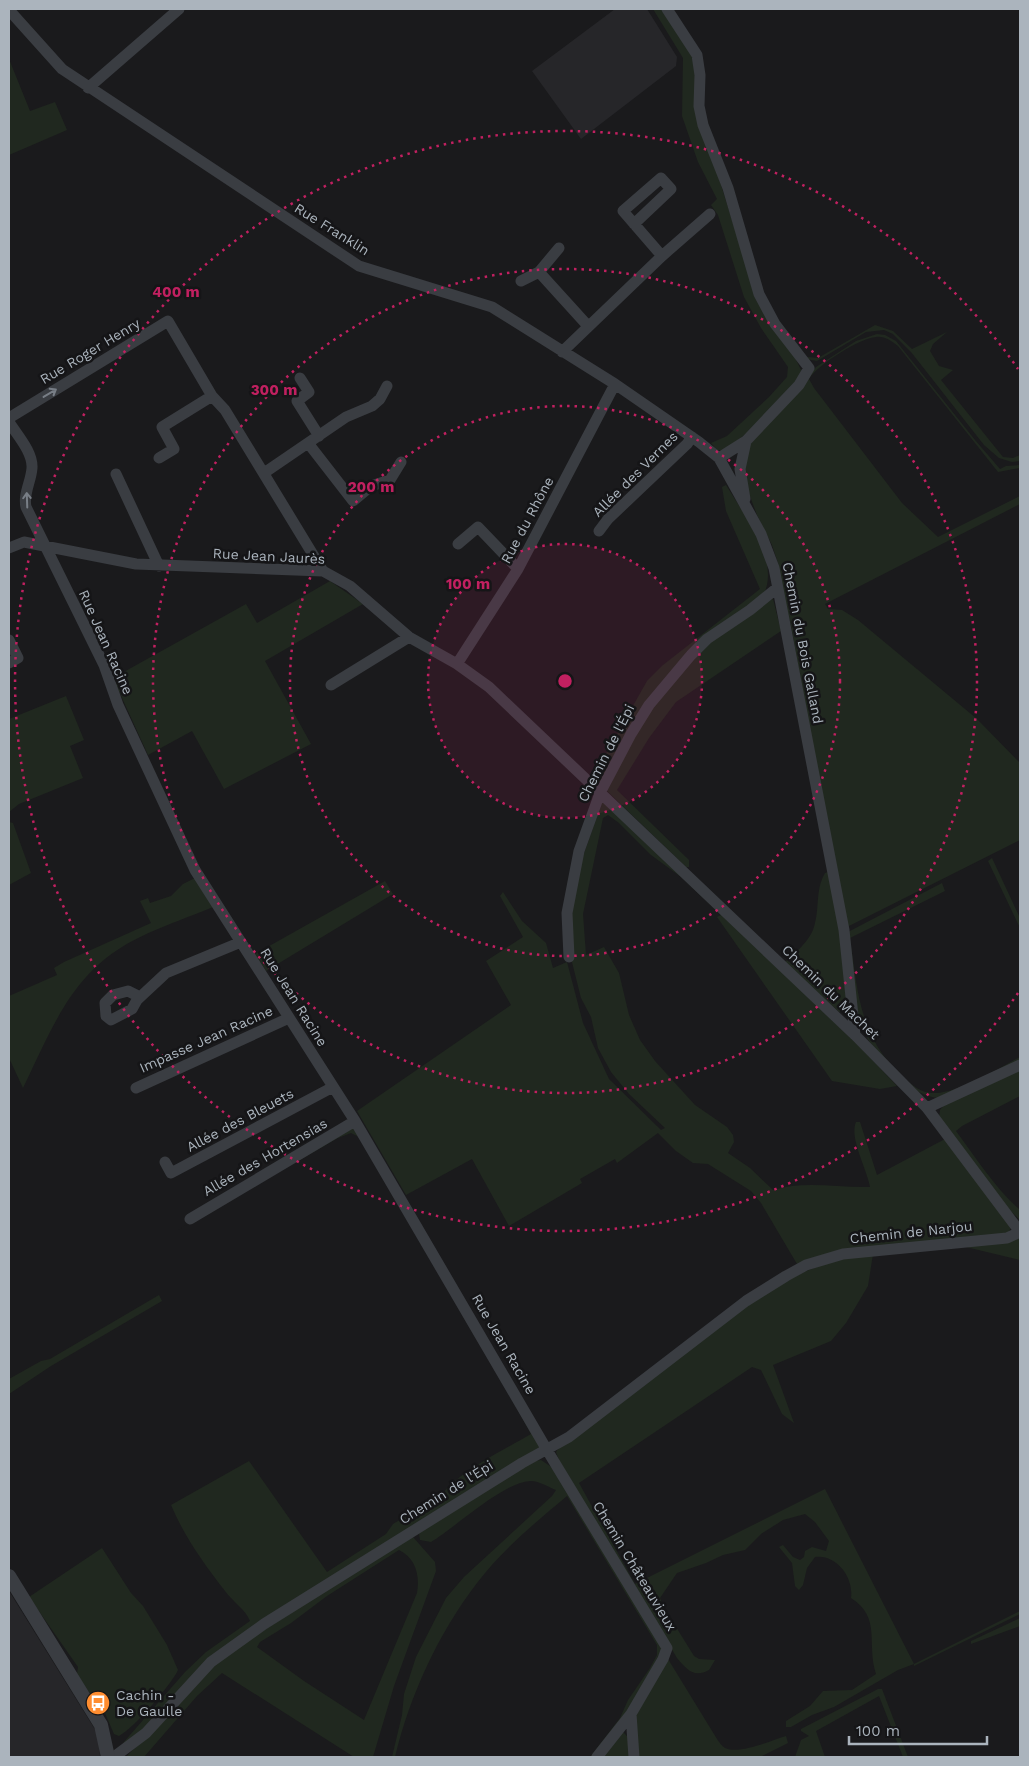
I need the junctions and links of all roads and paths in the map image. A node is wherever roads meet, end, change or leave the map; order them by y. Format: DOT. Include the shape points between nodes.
graph roads {
  1 [pos="179,9"];
  2 [pos="667,9"];
  3 [pos="9,10"];
  4 [pos="88,88"];
  5 [pos="710,214"];
  6 [pos="634,224"];
  7 [pos="559,248"];
  8 [pos="662,256"];
  9 [pos="539,272"];
  10 [pos="521,281"];
  11 [pos="588,326"];
  12 [pos="562,352"];
  13 [pos="300,378"];
  14 [pos="615,384"];
  15 [pos="388,386"];
  16 [pos="212,396"];
  17 [pos="9,418"];
  18 [pos="9,422"];
  19 [pos="319,436"];
  20 [pos="692,437"];
  21 [pos="746,441"];
  22 [pos="308,443"];
  23 [pos="159,458"];
  24 [pos="718,458"];
  25 [pos="401,462"];
  26 [pos="264,473"];
  27 [pos="116,474"];
  28 [pos="747,508"];
  29 [pos="599,531"];
  30 [pos="458,544"];
  31 [pos="44,545"];
  32 [pos="9,548"];
  33 [pos="159,566"];
  34 [pos="518,570"];
  35 [pos="323,572"];
  36 [pos="777,588"];
  37 [pos="409,637"];
  38 [pos="9,640"];
  39 [pos="9,663"];
  40 [pos="457,664"];
  41 [pos="331,685"];
  42 [pos="600,793"];
  43 [pos="241,942"];
  44 [pos="570,957"];
  45 [pos="140,998"];
  46 [pos="289,1018"];
  47 [pos="855,1036"];
  48 [pos="1020,1065"];
  49 [pos="136,1088"];
  50 [pos="333,1088"];
  51 [pos="928,1108"];
  52 [pos="355,1122"];
  53 [pos="165,1162"];
  54 [pos="190,1219"];
  55 [pos="1020,1232"];
  56 [pos="806,1265"];
  57 [pos="547,1450"];
  58 [pos="9,1576"];
  59 [pos="631,1714"];
  60 [pos="108,1757"];
  61 [pos="114,1757"];
  62 [pos="597,1757"];
  63 [pos="634,1757"];
  1 -- 4 [label="street"];
  2 -- 21 [label="street" via="697,55 703,125 728,188 759,294 774,324 809,368 800,385"];
  3 -- 4 [label="street, Rue Franklin" via="62,69"];
  4 -- 12 [label="street, Rue Franklin" via="360,266 492,307"];
  5 -- 8 [label="street"];
  6 -- 8 [label="street"];
  7 -- 9 [label="street"];
  8 -- 11 [label="street"];
  9 -- 10 [label="street"];
  9 -- 11 [label="street"];
  11 -- 12 [label="street"];
  12 -- 14 [label="street, Rue Franklin"];
  13 -- 19 [label="street" via="309,392 297,401"];
  14 -- 20 [label="street, Rue Franklin"];
  14 -- 34 [label="street, Rue du Rhône"];
  15 -- 19 [label="street" via="372,406 346,416"];
  17 -- 16 [label="street, Rue Roger Henry, one-way" via="168,320"];
  16 -- 23 [label="street" via="162,427 174,449"];
  16 -- 26 [label="street"];
  31 -- 18 [label="street, one-way" via="24,500 32,468 30,456"];
  19 -- 22 [label="street"];
  20 -- 24 [label="street, Rue Franklin"];
  20 -- 29 [label="street, Allée des Vernes"];
  21 -- 24 [label="street"];
  21 -- 28 [label="street" via="740,469"];
  22 -- 25 [label="street" via="353,501 372,486 390,480"];
  22 -- 26 [label="street"];
  24 -- 28 [label="street, Chemin du Bois Galland"];
  26 -- 35 [label="street"];
  27 -- 33 [label="street"];
  28 -- 36 [label="street, Chemin du Bois Galland" via="770,555"];
  30 -- 34 [label="street" via="478,527"];
  31 -- 32 [label="street, Rue Jean Jaurès" via="24,542"];
  31 -- 33 [label="street, Rue Jean Jaurès"];
  31 -- 43 [label="street, Rue Jean Racine" via="104,665 118,705 195,870"];
  33 -- 35 [label="street, Rue Jean Jaurès"];
  34 -- 40 [label="street, Rue du Rhône"];
  35 -- 37 [label="street, Rue Jean Jaurès" via="350,586"];
  36 -- 42 [label="street, Chemin de l'Épi" via="707,639 691,655 648,705"];
  36 -- 47 [label="street, Chemin du Bois Galland" via="844,930"];
  37 -- 40 [label="street, Rue Jean Jaurès"];
  37 -- 41 [label="street"];
  38 -- 39 [label="street" via="18,658"];
  40 -- 42 [label="street, Rue Jean Jaurès" via="489,687"];
  42 -- 44 [label="street, Chemin de l'Épi" via="579,851 569,894"];
  42 -- 47 [label="street, Chemin du Machet"];
  43 -- 45 [label="street" via="166,973"];
  43 -- 46 [label="street, Rue Jean Racine"];
  46 -- 49 [label="street, Impasse Jean Racine"];
  46 -- 50 [label="street, Rue Jean Racine"];
  47 -- 51 [label="street, Chemin du Machet"];
  48 -- 51 [label="street"];
  50 -- 52 [label="street, Rue Jean Racine"];
  50 -- 53 [label="street, Allée des Bleuets" via="171,1173"];
  51 -- 55 [label="street, Chemin du Machet"];
  52 -- 54 [label="street, Allée des Hortensias"];
  52 -- 57 [label="street, Rue Jean Racine"];
  55 -- 56 [label="street, Chemin de Narjou" via="1007,1238 855,1252"];
  56 -- 57 [label="street, Chemin de l'Épi" via="746,1302 569,1437"];
  57 -- 59 [label="street, Chemin Châteauvieux" via="667,1648"];
  57 -- 61 [label="street, Chemin de l'Épi" via="264,1624 211,1662 146,1733"];
  58 -- 60 [label="street" via="101,1725"];
  59 -- 62 [label="street"];
  59 -- 63 [label="street"];
}
